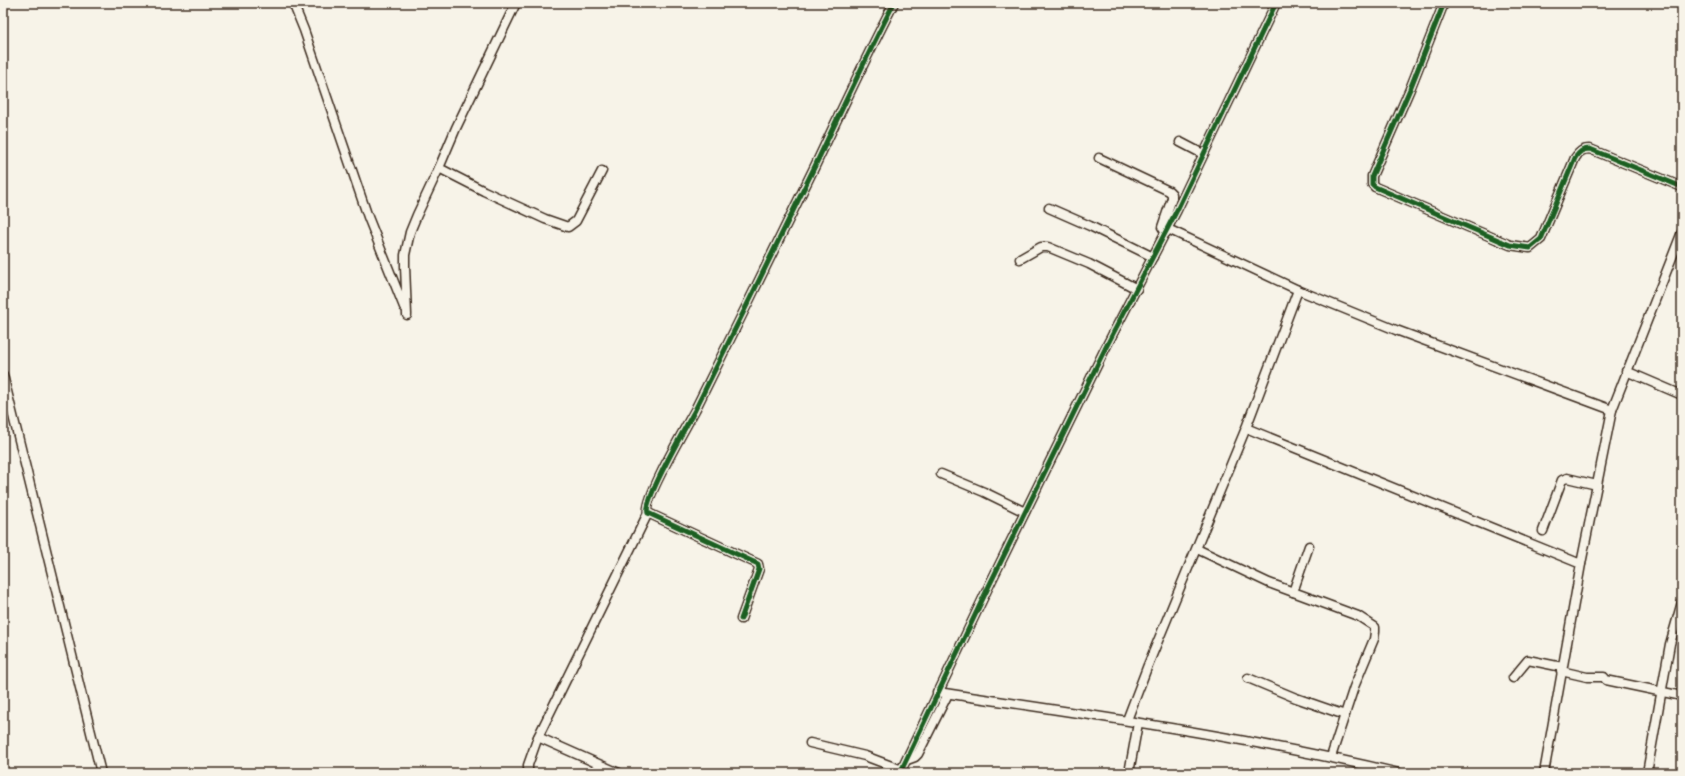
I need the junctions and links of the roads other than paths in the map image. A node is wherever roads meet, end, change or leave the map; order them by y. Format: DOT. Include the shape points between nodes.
graph roads {
  1 [pos="293,3"];
  2 [pos="516,3"];
  3 [pos="894,3"];
  4 [pos="1276,3"];
  5 [pos="1444,3"];
  6 [pos="1180,142"];
  7 [pos="1203,154"];
  8 [pos="1099,158"];
  9 [pos="439,168"];
  10 [pos="602,171"];
  11 [pos="1682,187"];
  12 [pos="1049,208"];
  13 [pos="1167,231"];
  14 [pos="1682,232"];
  15 [pos="1153,257"];
  16 [pos="1020,260"];
  17 [pos="1136,289"];
  18 [pos="1298,290"];
  19 [pos="1626,372"];
  20 [pos="3,374"];
  21 [pos="1682,395"];
  22 [pos="1612,410"];
  23 [pos="1246,428"];
  24 [pos="941,474"];
  25 [pos="1597,485"];
  26 [pos="1025,512"];
  27 [pos="648,513"];
  28 [pos="1543,531"];
  29 [pos="1309,546"];
  30 [pos="1197,549"];
  31 [pos="1580,564"];
  32 [pos="1293,592"];
  33 [pos="1682,602"];
  34 [pos="741,619"];
  35 [pos="1562,669"];
  36 [pos="1248,678"];
  37 [pos="1512,678"];
  38 [pos="937,692"];
  39 [pos="1661,692"];
  40 [pos="948,694"];
  41 [pos="1682,696"];
  42 [pos="1345,714"];
  43 [pos="1127,720"];
  44 [pos="1138,723"];
  45 [pos="538,737"];
  46 [pos="810,743"];
  47 [pos="1331,757"];
  48 [pos="906,760"];
  49 [pos="901,771"];
  50 [pos="100,773"];
  51 [pos="528,773"];
  52 [pos="619,773"];
  53 [pos="1129,773"];
  54 [pos="1399,773"];
  55 [pos="1544,773"];
  56 [pos="1647,773"];
  1 -- 9 [label="street" via="368,217 408,315 404,277 405,255 417,215"];
  2 -- 9 [label="street"];
  3 -- 27 [label="street" via="719,361 658,478 647,505"];
  4 -- 7 [label="street"];
  5 -- 11 [label="street" via="1372,176 1372,184 1375,187 1510,245 1530,248 1541,239 1575,158 1583,149 1590,149"];
  6 -- 7 [label="street"];
  7 -- 13 [label="street"];
  8 -- 13 [label="street" via="1172,194 1162,227"];
  9 -- 10 [label="street" via="545,220 568,226 576,221"];
  12 -- 15 [label="street"];
  13 -- 15 [label="street"];
  13 -- 18 [label="street"];
  14 -- 19 [label="street"];
  15 -- 17 [label="street"];
  16 -- 17 [label="street" via="1041,247 1048,247"];
  17 -- 26 [label="street"];
  18 -- 22 [label="street" via="1396,330"];
  18 -- 23 [label="street"];
  19 -- 21 [label="street"];
  19 -- 22 [label="street"];
  20 -- 50 [label="street"];
  22 -- 25 [label="street"];
  23 -- 30 [label="street"];
  23 -- 31 [label="street"];
  24 -- 26 [label="street"];
  25 -- 28 [label="street" via="1567,478 1562,480"];
  25 -- 31 [label="street"];
  26 -- 38 [label="street"];
  27 -- 34 [label="street" via="758,564 759,569"];
  27 -- 45 [label="street"];
  29 -- 32 [label="street"];
  30 -- 32 [label="street"];
  30 -- 43 [label="street"];
  31 -- 35 [label="street"];
  32 -- 42 [label="street" via="1358,616 1375,627 1374,639"];
  33 -- 39 [label="street" via="1670,644"];
  35 -- 37 [label="street" via="1528,660"];
  35 -- 39 [label="street" via="1587,678 1604,677 1606,680"];
  35 -- 55 [label="street"];
  36 -- 42 [label="street" via="1296,698"];
  38 -- 40 [label="street"];
  38 -- 48 [label="street"];
  39 -- 41 [label="street"];
  39 -- 56 [label="street"];
  40 -- 43 [label="street"];
  40 -- 48 [label="street" via="918,754"];
  42 -- 47 [label="street"];
  43 -- 44 [label="street"];
  44 -- 47 [label="street"];
  44 -- 53 [label="street"];
  45 -- 51 [label="street" via="528,765"];
  45 -- 52 [label="street"];
  46 -- 49 [label="street" via="865,756"];
  47 -- 54 [label="street"];
  48 -- 49 [label="street"];
}
